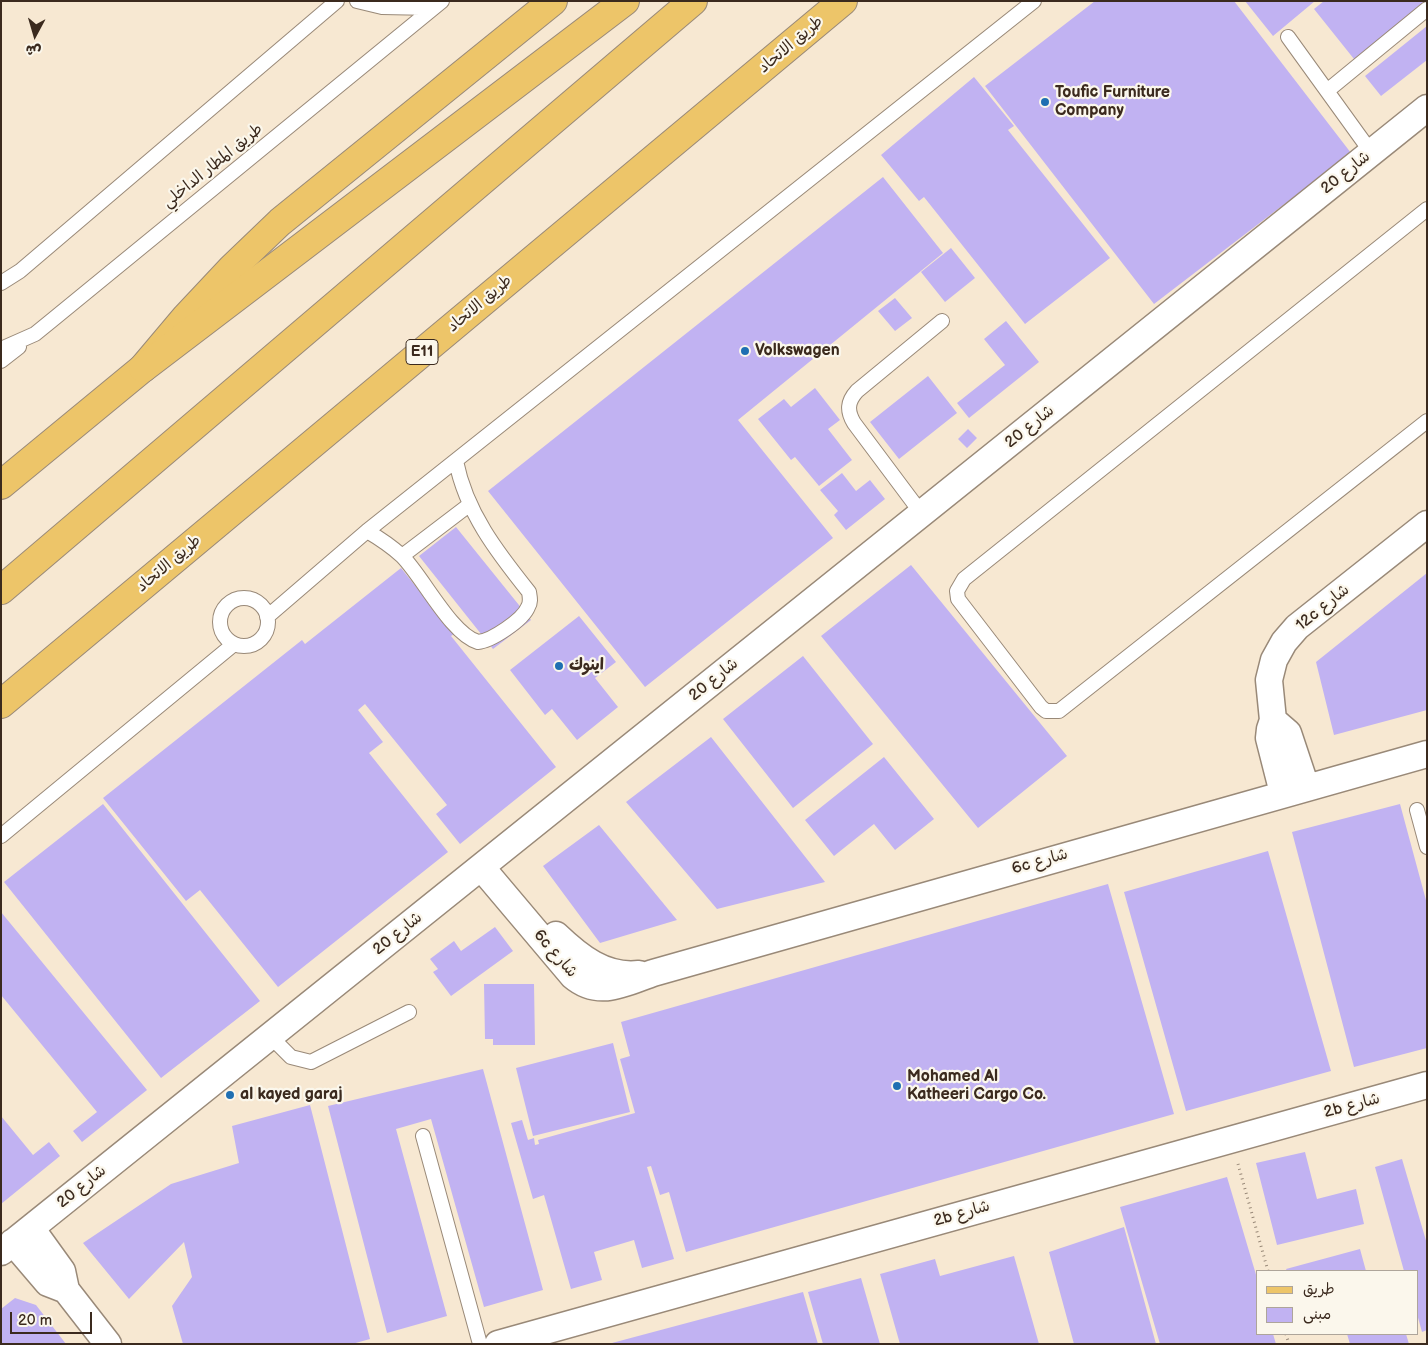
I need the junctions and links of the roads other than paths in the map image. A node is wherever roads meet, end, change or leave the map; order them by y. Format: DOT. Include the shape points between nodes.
graph roads {
  1 [pos="337,1"];
  2 [pos="357,1"];
  3 [pos="553,1"];
  4 [pos="625,1"];
  5 [pos="693,1"];
  6 [pos="844,1"];
  7 [pos="1034,1"];
  8 [pos="437,5"];
  9 [pos="1427,9"];
  10 [pos="1288,37"];
  11 [pos="1326,90"];
  12 [pos="1427,108"];
  13 [pos="1371,152"];
  14 [pos="1427,209"];
  15 [pos="1,283"];
  16 [pos="942,320"];
  17 [pos="34,334"];
  18 [pos="1,349"];
  19 [pos="1,361"];
  20 [pos="143,368"];
  21 [pos="1427,421"];
  22 [pos="456,461"];
  23 [pos="1,485"];
  24 [pos="469,505"];
  25 [pos="922,514"];
  26 [pos="1427,524"];
  27 [pos="367,531"];
  28 [pos="402,556"];
  29 [pos="1,590"];
  30 [pos="267,617"];
  31 [pos="234,644"];
  32 [pos="1,704"];
  33 [pos="1427,754"];
  34 [pos="1295,790"];
  35 [pos="1417,810"];
  36 [pos="1,836"];
  37 [pos="1427,847"];
  38 [pos="488,862"];
  39 [pos="409,1012"];
  40 [pos="270,1036"];
  41 [pos="1427,1085"];
  42 [pos="424,1136"];
  43 [pos="15,1241"];
  44 [pos="559,1336"];
  45 [pos="108,1344"];
  46 [pos="480,1344"];
  47 [pos="498,1344"];
  1 -- 15 [label="lane" via="20,271"];
  2 -- 8 [label="lane" via="382,7"];
  3 -- 20 [label="main road" via="280,222 186,317"];
  4 -- 20 [label="main road"];
  5 -- 29 [label="main road"];
  6 -- 32 [label="main road, طريق الاتحاد / E11"];
  7 -- 22 [label="lane"];
  8 -- 17 [label="lane, طريق المطار الداخلي"];
  9 -- 11 [label="lane"];
  10 -- 11 [label="lane"];
  11 -- 13 [label="lane"];
  12 -- 13 [label="street, شارع 20"];
  13 -- 25 [label="street, شارع 20"];
  14 -- 21 [label="lane" via="964,579 957,591 958,599 1042,707 1046,711 1059,711"];
  16 -- 25 [label="lane" via="857,392 848,407 854,424"];
  17 -- 18 [label="lane, طريق المطار الداخلي"];
  17 -- 19 [label="lane"];
  20 -- 23 [label="main road"];
  22 -- 24 [label="lane"];
  22 -- 27 [label="lane"];
  24 -- 28 [label="lane"];
  24 -- 28 [label="lane" via="529,592 528,610 494,637 478,642 463,634"];
  25 -- 38 [label="street, شارع 20"];
  26 -- 34 [label="street, 12c شارع" via="1297,627 1274,660 1269,680 1274,720 1288,732"];
  27 -- 28 [label="lane"];
  27 -- 30 [label="lane"];
  30 -- 31 [label="lane" via="268,625 259,641 243,646"];
  30 -- 31 [label="lane" via="264,609 252,599 244,597 228,603 222,610 219,625 227,640"];
  31 -- 36 [label="lane"];
  33 -- 34 [label="street, 6c شارع"];
  34 -- 38 [label="street, 6c شارع" via="653,973 633,975 594,966 577,955"];
  35 -- 37 [label="lane"];
  38 -- 40 [label="street, شارع 20"];
  39 -- 40 [label="lane" via="311,1062 291,1057"];
  40 -- 43 [label="street, شارع 20"];
  41 -- 44 [label="street, 2b شارع" via="1231,1139"];
  42 -- 46 [label="lane"];
  43 -- 45 [label="street" via="48,1283 66,1290"];
  44 -- 47 [label="street, 2b شارع"];
}
